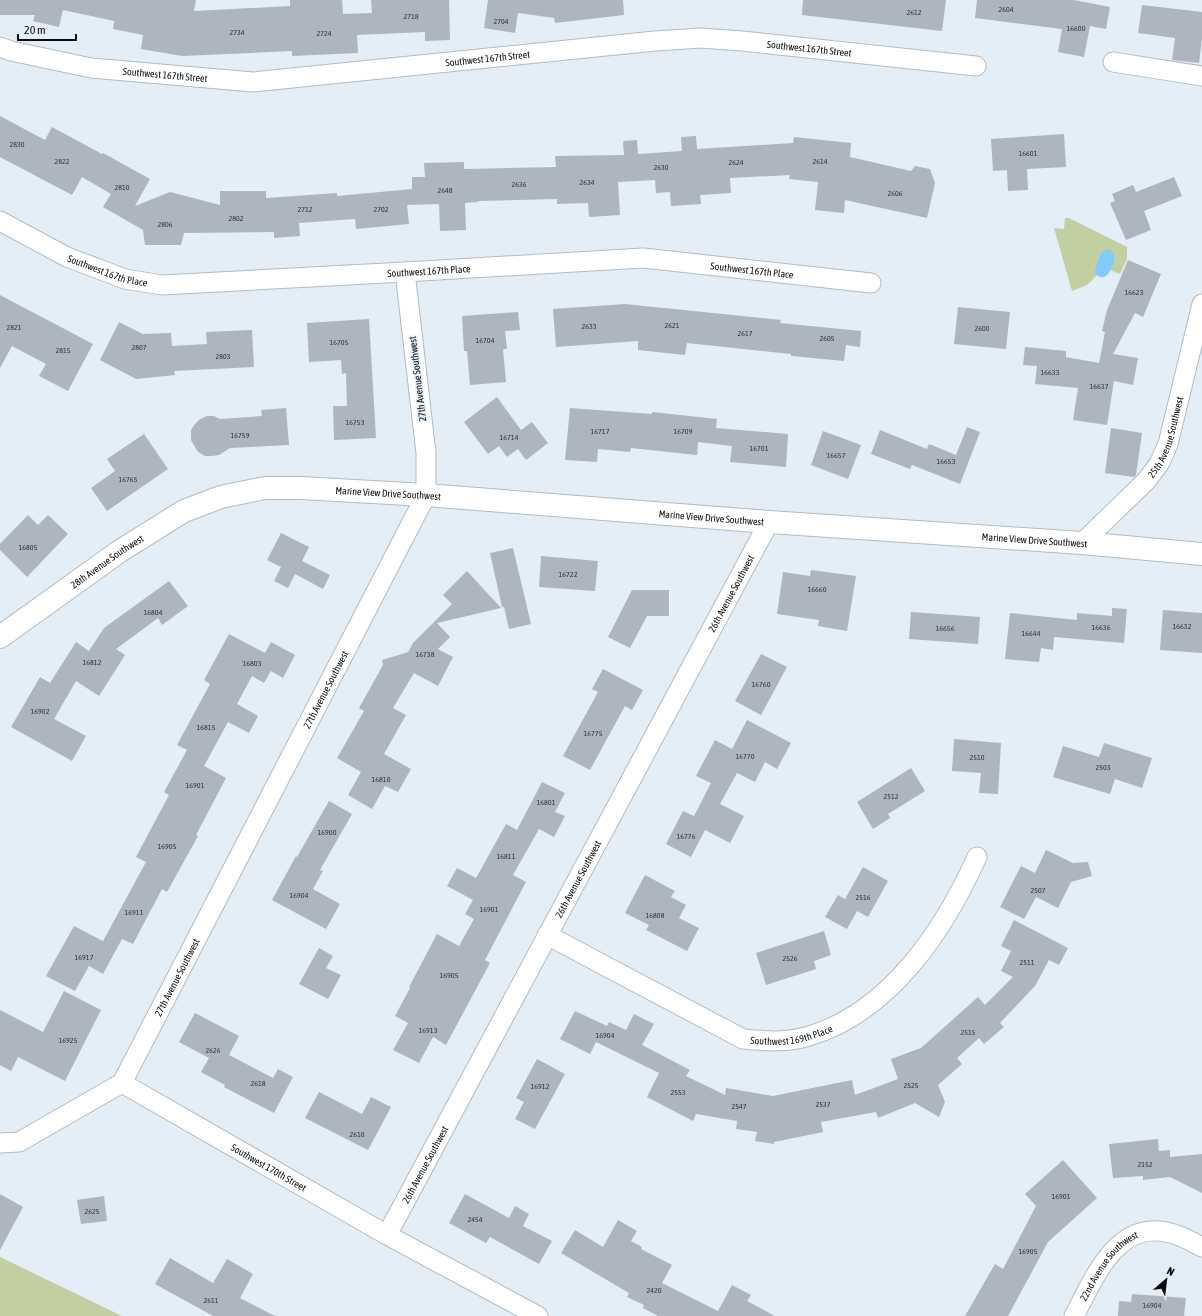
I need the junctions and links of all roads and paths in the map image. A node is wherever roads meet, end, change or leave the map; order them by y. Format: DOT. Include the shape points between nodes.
graph roads {
  1 [pos="0,47"];
  2 [pos="1113,62"];
  3 [pos="976,66"];
  4 [pos="1202,76"];
  5 [pos="0,221"];
  6 [pos="405,272"];
  7 [pos="871,283"];
  8 [pos="1202,304"];
  9 [pos="426,495"];
  10 [pos="221,497"];
  11 [pos="769,522"];
  12 [pos="1082,543"];
  13 [pos="1202,554"];
  14 [pos="0,637"];
  15 [pos="977,858"];
  16 [pos="547,935"];
  17 [pos="122,1083"];
  18 [pos="0,1143"];
  19 [pos="387,1235"];
  20 [pos="1202,1247"];
  21 [pos="538,1316"];
  22 [pos="1074,1316"];
  1 -- 3 [label="street, Southwest 167th Street" via="91,68 252,82 701,38"];
  2 -- 4 [label="street"];
  5 -- 6 [label="street, Southwest 167th Place" via="67,257 125,280 162,285"];
  6 -- 7 [label="street, Southwest 167th Place" via="642,258"];
  6 -- 9 [label="street, 27th Avenue Southwest" via="426,452"];
  8 -- 12 [label="street, 25th Avenue Southwest" via="1168,444 1159,464 1146,481"];
  9 -- 10 [label="street, Marine View Drive Southwest" via="265,488"];
  9 -- 11 [label="street, Marine View Drive Southwest"];
  9 -- 17 [label="street, 27th Avenue Southwest"];
  10 -- 14 [label="street, 28th Avenue Southwest" via="184,511 120,551"];
  11 -- 12 [label="street, Marine View Drive Southwest"];
  11 -- 16 [label="street, 26th Avenue Southwest"];
  12 -- 13 [label="street, Marine View Drive Southwest"];
  15 -- 16 [label="street, Southwest 169th Place" via="948,914 904,975 872,1003 842,1024 808,1037 772,1042 743,1039"];
  16 -- 19 [label="street, 26th Avenue Southwest"];
  17 -- 18 [label="street" via="19,1142"];
  17 -- 19 [label="street, Southwest 170th Street"];
  19 -- 21 [label="street, Southwest 170th Street"];
  20 -- 22 [label="street, 22nd Avenue Southwest" via="1177,1235 1154,1230 1133,1234 1117,1245 1101,1265"];
}
